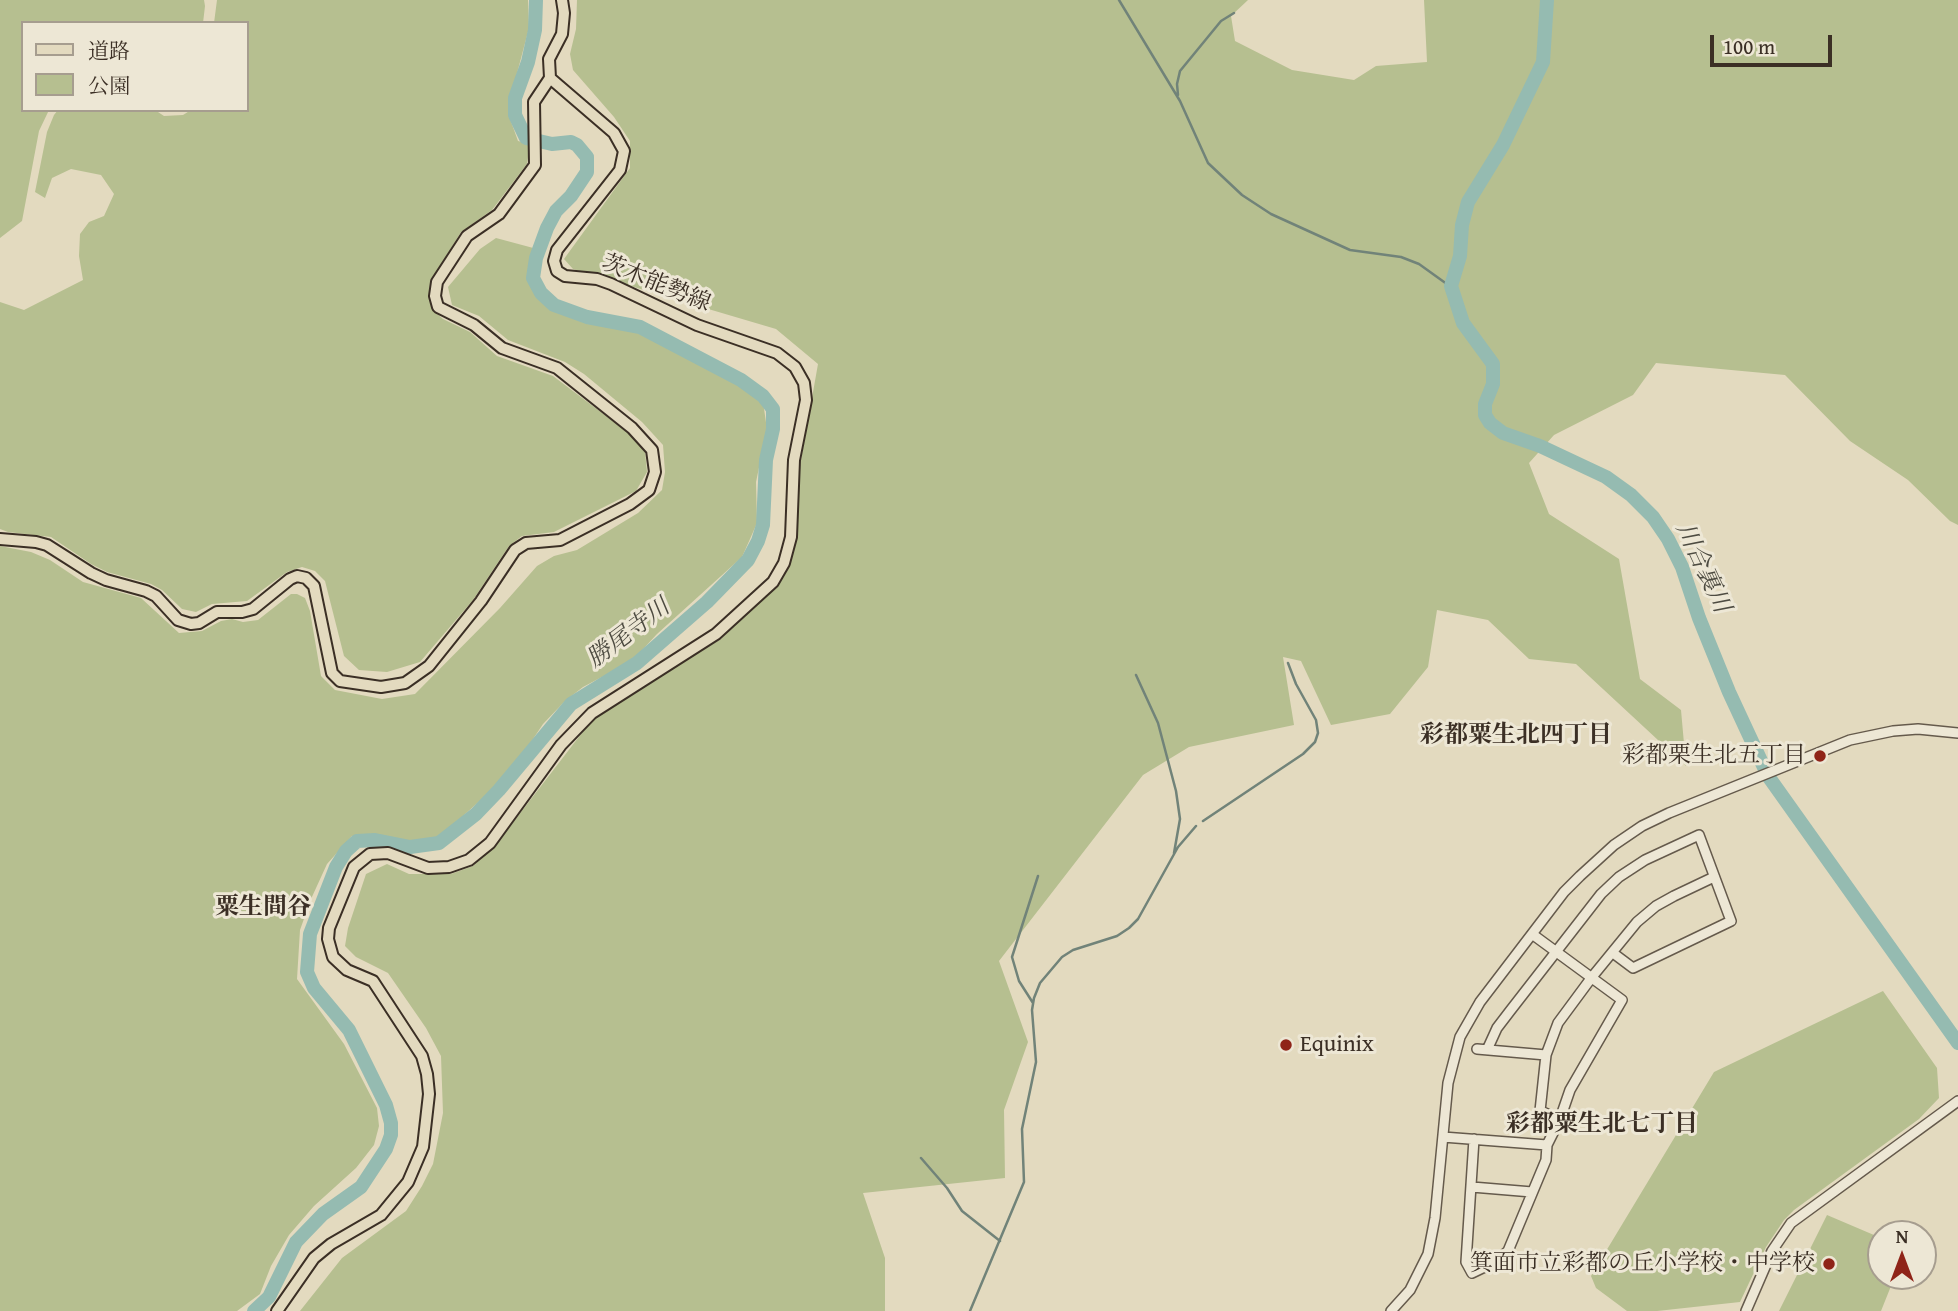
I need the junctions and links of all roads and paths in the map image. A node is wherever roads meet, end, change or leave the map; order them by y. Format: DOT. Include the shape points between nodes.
graph roads {
  1 [pos="562,0"];
  2 [pos="550,78"];
  3 [pos="0,539"];
  4 [pos="1958,733"];
  5 [pos="1714,877"];
  6 [pos="1532,934"];
  7 [pos="1557,950"];
  8 [pos="1613,953"];
  9 [pos="1592,976"];
  10 [pos="1546,1055"];
  11 [pos="1955,1103"];
  12 [pos="1560,1119"];
  13 [pos="1443,1137"];
  14 [pos="1474,1139"];
  15 [pos="1547,1145"];
  16 [pos="1472,1187"];
  17 [pos="1532,1192"];
  18 [pos="277,1311"];
  19 [pos="1391,1311"];
  20 [pos="1746,1311"];
  1 -- 2 [label="main road" via="562,34 549,59"];
  2 -- 3 [label="main road" via="534,102 535,165 499,214 467,236 437,282 435,296 438,307 474,325 502,348 556,368 632,428 652,450 654,472 649,490 560,540 526,543 515,550 429,666 405,683 381,687 340,681 332,673 314,586 306,578 290,579 253,609 217,612 191,624 178,620 156,596 91,573 47,545"];
  2 -- 18 [label="main road, 茨木能勢線" via="614,133 624,151 620,170 557,250 557,271 611,284 697,325 777,353 795,368 804,383 806,400 794,460 791,537 773,582 716,634 592,713 561,745 490,843 469,860 428,868 379,853 370,854 354,867 328,939 333,957 346,970 373,981 422,1056 429,1094 423,1147 408,1182 381,1215 314,1258"];
  4 -- 6 [label="street" via="1919,729 1850,740 1642,826 1614,845 1564,892"];
  5 -- 7 [label="street" via="1699,835 1669,848 1609,887"];
  5 -- 8 [label="street" via="1656,906"];
  5 -- 8 [label="street" via="1731,921 1633,968"];
  6 -- 7 [label="street"];
  6 -- 13 [label="street" via="1480,1002 1460,1037 1448,1083"];
  7 -- 9 [label="street"];
  7 -- 10 [label="street" via="1482,1049"];
  8 -- 9 [label="street"];
  9 -- 10 [label="street" via="1558,1023"];
  9 -- 12 [label="street" via="1622,1000 1570,1090"];
  10 -- 12 [label="street" via="1540,1111"];
  11 -- 20 [label="street" via="1791,1223 1772,1251"];
  12 -- 15 [label="street"];
  13 -- 14 [label="street"];
  13 -- 19 [label="street" via="1428,1254 1410,1290"];
  14 -- 15 [label="street"];
  14 -- 16 [label="street"];
  15 -- 17 [label="street" via="1546,1160"];
  16 -- 17 [label="street"];
  16 -- 17 [label="street" via="1466,1262 1472,1273 1508,1251"];
}
